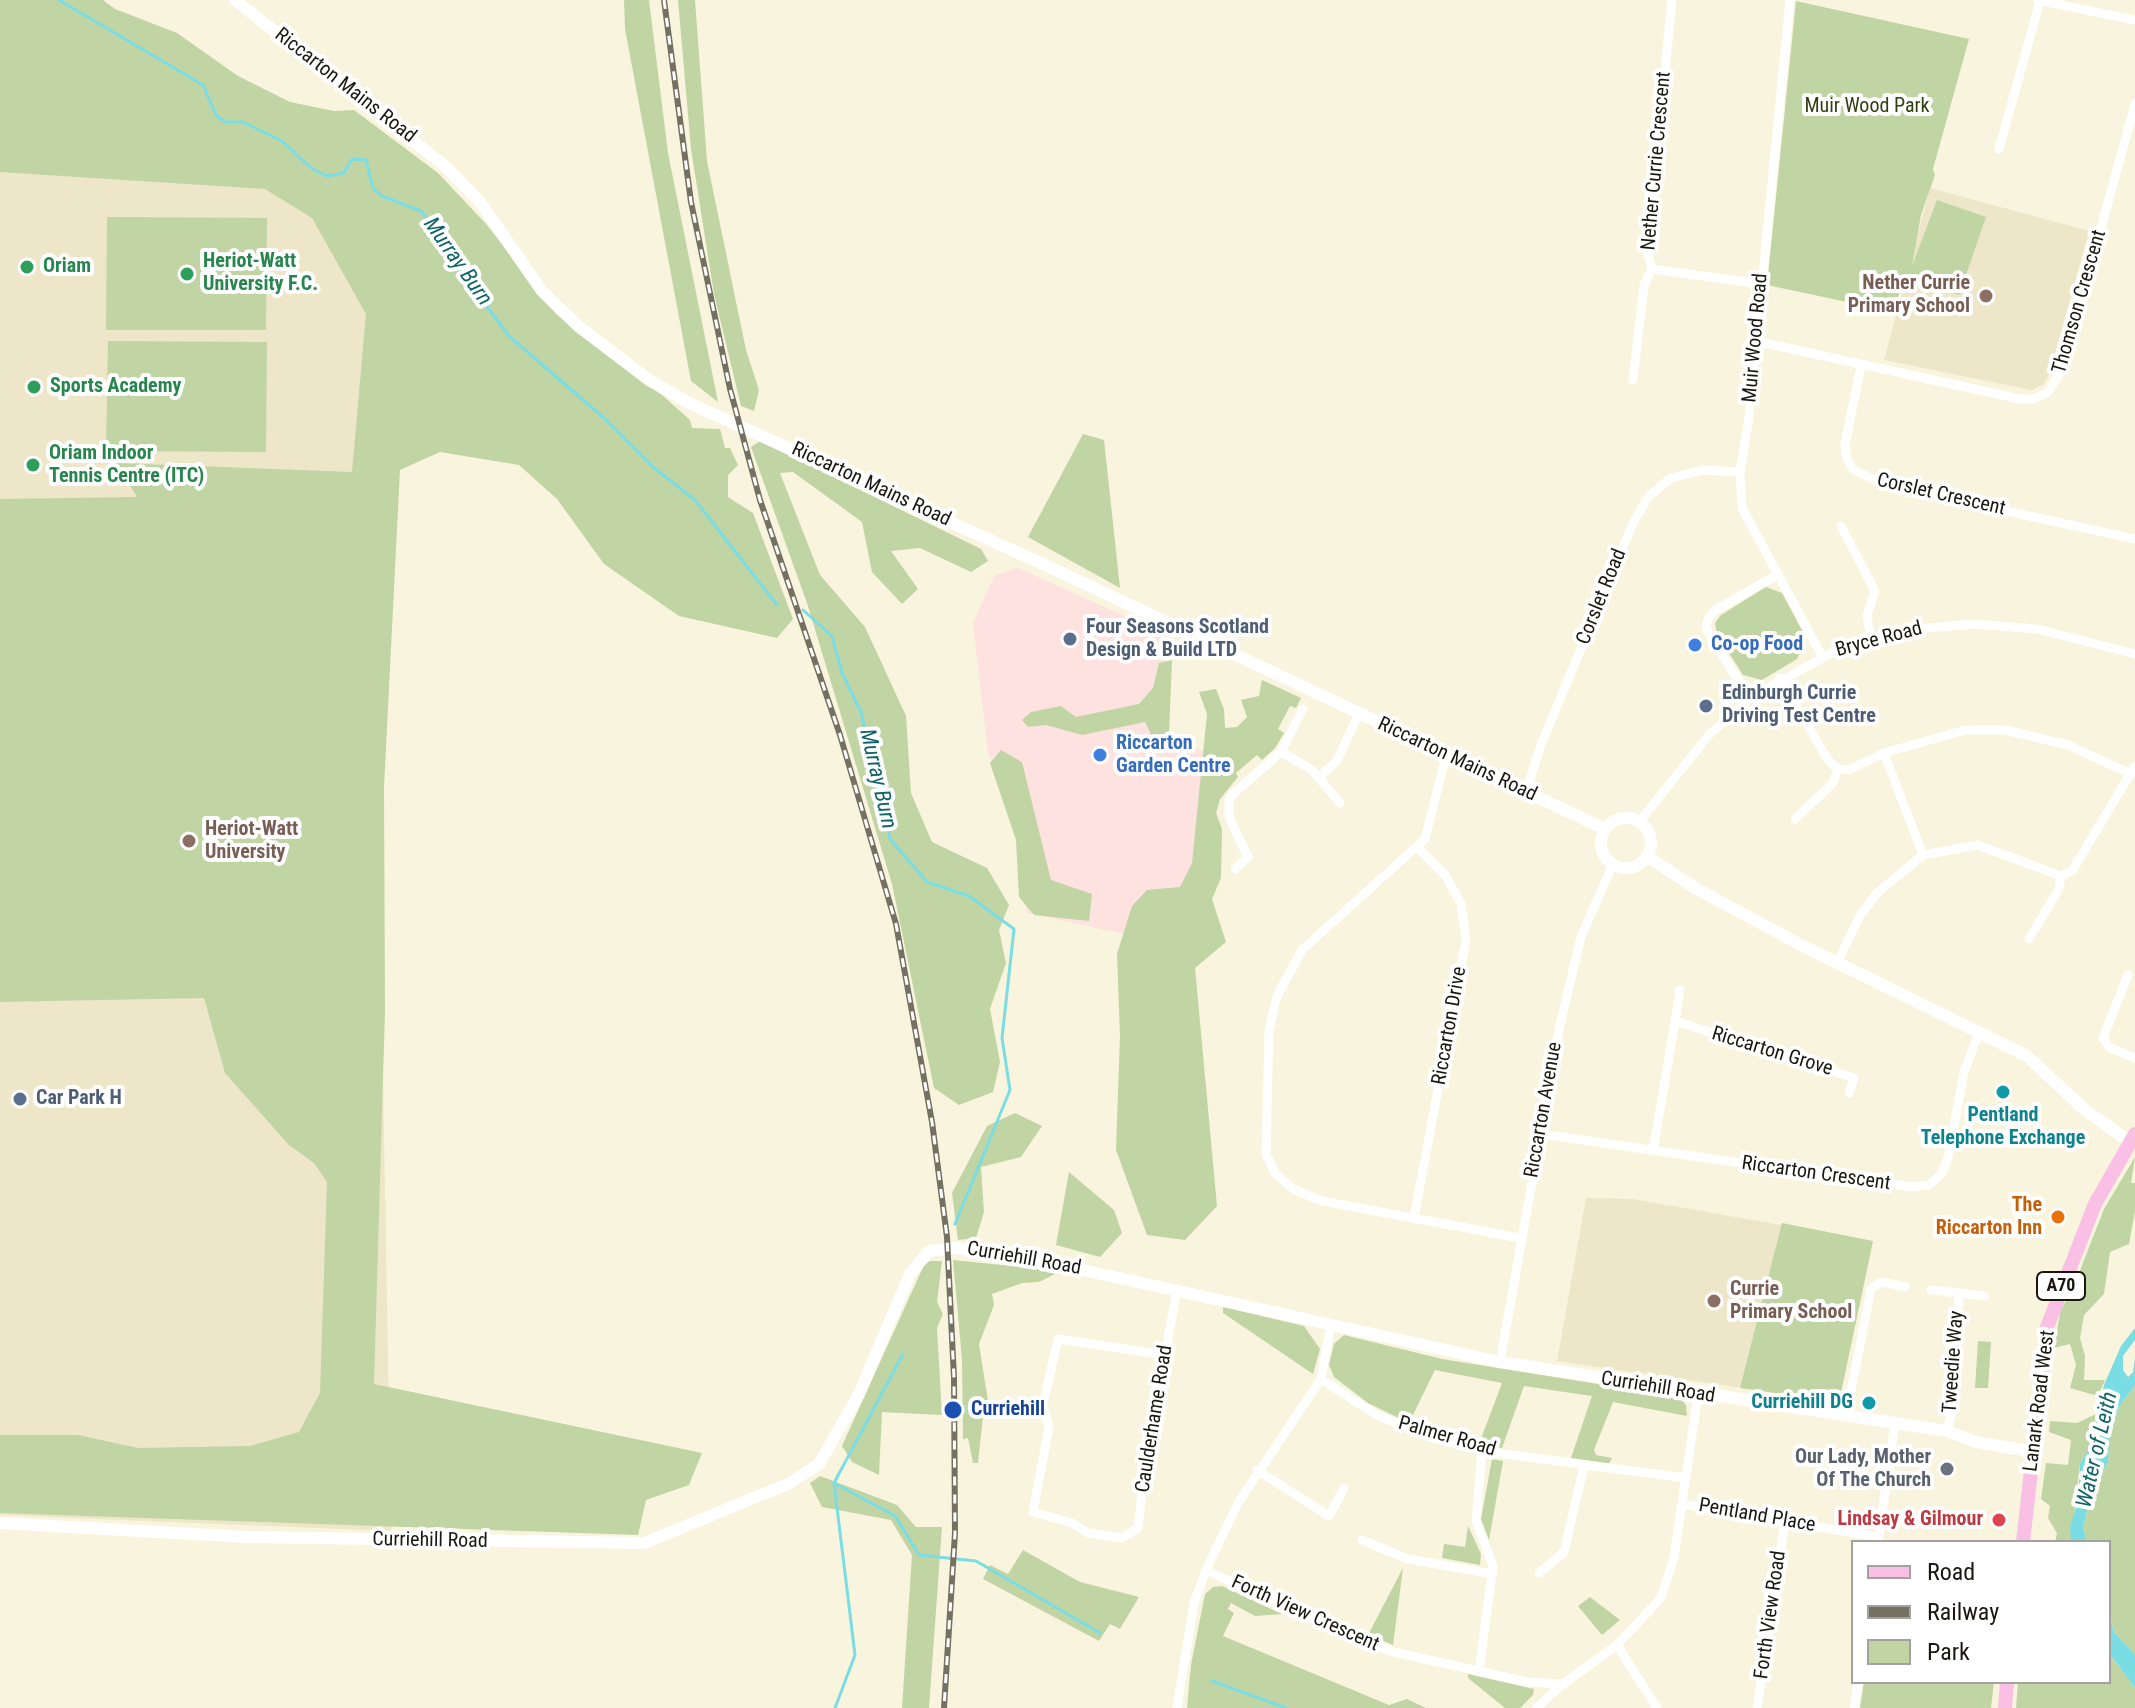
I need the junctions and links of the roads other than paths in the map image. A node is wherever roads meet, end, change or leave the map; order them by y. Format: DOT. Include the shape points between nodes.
graph roads {
  1 [pos="235,0"];
  2 [pos="1672,0"];
  3 [pos="1790,0"];
  4 [pos="2039,0"];
  5 [pos="2135,20"];
  6 [pos="2135,104"];
  7 [pos="1999,149"];
  8 [pos="1652,269"];
  9 [pos="1760,284"];
  10 [pos="1755,341"];
  11 [pos="1861,366"];
  12 [pos="1633,380"];
  13 [pos="1740,472"];
  14 [pos="1841,526"];
  15 [pos="2135,539"];
  16 [pos="1777,575"];
  17 [pos="1871,638"];
  18 [pos="2135,654"];
  19 [pos="1822,656"];
  20 [pos="1780,678"];
  21 [pos="1750,698"];
  22 [pos="1303,709"];
  23 [pos="1359,713"];
  24 [pos="1281,752"];
  25 [pos="1884,753"];
  26 [pos="1446,756"];
  27 [pos="1838,769"];
  28 [pos="2133,770"];
  29 [pos="1319,777"];
  30 [pos="1526,792"];
  31 [pos="1340,803"];
  32 [pos="1795,819"];
  33 [pos="1639,822"];
  34 [pos="1605,829"];
  35 [pos="1418,848"];
  36 [pos="1923,855"];
  37 [pos="1648,857"];
  38 [pos="1612,866"];
  39 [pos="1235,869"];
  40 [pos="2061,876"];
  41 [pos="2029,939"];
  42 [pos="1837,963"];
  43 [pos="2128,975"];
  44 [pos="1680,990"];
  45 [pos="1675,1021"];
  46 [pos="1979,1032"];
  47 [pos="2135,1058"];
  48 [pos="1849,1093"];
  49 [pos="1541,1134"];
  50 [pos="2133,1138"];
  51 [pos="1653,1151"];
  52 [pos="1414,1218"];
  53 [pos="1520,1238"];
  54 [pos="1905,1287"];
  55 [pos="1177,1290"];
  56 [pos="1931,1290"];
  57 [pos="1959,1294"];
  58 [pos="1984,1296"];
  59 [pos="1331,1324"];
  60 [pos="1165,1355"];
  61 [pos="1500,1362"];
  62 [pos="1321,1379"];
  63 [pos="1698,1395"];
  64 [pos="1846,1416"];
  65 [pos="1895,1423"];
  66 [pos="1947,1431"];
  67 [pos="1482,1451"];
  68 [pos="2035,1452"];
  69 [pos="1584,1466"];
  70 [pos="1257,1470"];
  71 [pos="1685,1478"];
  72 [pos="1344,1488"];
  73 [pos="1682,1504"];
  74 [pos="1785,1521"];
  75 [pos="0,1523"];
  76 [pos="1362,1540"];
  77 [pos="1878,1540"];
  78 [pos="2023,1540"];
  79 [pos="1206,1570"];
  80 [pos="1539,1573"];
  81 [pos="1493,1574"];
  82 [pos="1617,1645"];
  83 [pos="1479,1671"];
  84 [pos="1563,1684"];
  85 [pos="1858,1684"];
  86 [pos="2007,1684"];
  87 [pos="1177,1708"];
  88 [pos="1536,1708"];
  89 [pos="1657,1708"];
  90 [pos="1757,1708"];
  91 [pos="1854,1708"];
  92 [pos="2005,1708"];
  1 -- 23 [label="street, Riccarton Mains Road" via="461,181 542,291 649,380"];
  2 -- 8 [label="street, Nether Currie Crescent" via="1647,250"];
  3 -- 9 [label="street, Muir Wood Road"];
  4 -- 5 [label="street"];
  4 -- 7 [label="street"];
  6 -- 11 [label="street, Thomson Crescent" via="2062,370 2048,392 2020,399"];
  8 -- 9 [label="street"];
  8 -- 12 [label="street, Nether Currie Crescent" via="1644,285 1640,368"];
  9 -- 10 [label="street, Muir Wood Road"];
  10 -- 11 [label="street, Thomson Crescent"];
  10 -- 13 [label="street, Muir Wood Road"];
  11 -- 15 [label="street, Corslet Crescent" via="1845,444 1854,470 1883,484"];
  13 -- 16 [label="street, Muir Wood Road" via="1742,508"];
  13 -- 30 [label="street, Corslet Road" via="1703,470 1671,478 1649,496 1633,523"];
  14 -- 17 [label="street" via="1875,591 1867,616"];
  16 -- 19 [label="street, Muir Wood Road"];
  16 -- 21 [label="street" via="1714,611 1706,627"];
  17 -- 18 [label="street, Bryce Road" via="1942,625 1986,624 2063,634"];
  17 -- 19 [label="street, Bryce Road"];
  19 -- 20 [label="street, Bryce Road"];
  20 -- 21 [label="street, Bryce Road"];
  20 -- 27 [label="street"];
  21 -- 33 [label="street, Bryce Road" via="1709,735"];
  22 -- 24 [label="street"];
  23 -- 26 [label="street, Riccarton Mains Road"];
  23 -- 29 [label="street" via="1337,761"];
  24 -- 29 [label="street"];
  24 -- 39 [label="street" via="1229,800 1229,817 1248,857"];
  25 -- 27 [label="street" via="1849,770"];
  25 -- 28 [label="street" via="1965,730 2005,730 2068,745"];
  25 -- 36 [label="street"];
  26 -- 30 [label="street, Riccarton Mains Road"];
  26 -- 35 [label="street" via="1429,829"];
  27 -- 32 [label="street" via="1833,783"];
  28 -- 40 [label="street" via="2072,871"];
  29 -- 31 [label="street"];
  30 -- 34 [label="street, Riccarton Mains Road"];
  33 -- 34 [label="street" via="1624,818"];
  33 -- 37 [label="street" via="1651,841"];
  34 -- 38 [label="street" via="1601,844"];
  35 -- 52 [label="street, Riccarton Drive" via="1446,876 1461,904 1466,939"];
  35 -- 52 [label="street" via="1317,934 1289,969 1269,1030 1266,1095 1266,1154 1275,1173 1293,1189 1322,1201"];
  36 -- 40 [label="street" via="1978,845"];
  36 -- 42 [label="street" via="1877,893"];
  37 -- 38 [label="street" via="1635,867"];
  37 -- 42 [label="street"];
  38 -- 49 [label="street, Riccarton Avenue" via="1581,937"];
  40 -- 41 [label="street" via="2059,889"];
  42 -- 46 [label="street"];
  43 -- 47 [label="street" via="2103,1038 2109,1047"];
  44 -- 45 [label="street"];
  45 -- 48 [label="street, Riccarton Grove" via="1854,1078"];
  45 -- 51 [label="street"];
  46 -- 50 [label="street" via="2039,1064 2085,1110"];
  46 -- 51 [label="street, Riccarton Crescent" via="1964,1072 1948,1158 1929,1185"];
  49 -- 51 [label="street, Riccarton Crescent"];
  49 -- 53 [label="street, Riccarton Avenue"];
  50 -- 68 [label="main road, Lanark Road West / A70" via="2095,1204 2054,1305 2043,1352"];
  52 -- 53 [label="street"];
  53 -- 61 [label="street, Riccarton Avenue"];
  54 -- 64 [label="street" via="1881,1282 1871,1289"];
  55 -- 59 [label="street, Curriehill Road"];
  55 -- 60 [label="street, Caulderhame Road"];
  55 -- 75 [label="street, Curriehill Road" via="970,1247 929,1251 910,1274 859,1394 819,1464 788,1484 644,1543 246,1537"];
  56 -- 57 [label="street, Tweedie Way"];
  57 -- 58 [label="street, Tweedie Way"];
  57 -- 66 [label="street, Tweedie Way"];
  59 -- 61 [label="street, Curriehill Road"];
  59 -- 62 [label="street, Forth View Crescent"];
  60 -- 60 [label="street, Caulderhame Road" via="1150,1422 1138,1528 1122,1538 1088,1533 1033,1512 1049,1427 1043,1405 1053,1345 1064,1337"];
  61 -- 63 [label="street, Curriehill Road"];
  62 -- 67 [label="street, Palmer Road" via="1375,1414"];
  62 -- 70 [label="street, Forth View Crescent"];
  63 -- 64 [label="street, Curriehill Road"];
  63 -- 71 [label="street"];
  64 -- 65 [label="street, Curriehill Road"];
  65 -- 66 [label="street, Curriehill Road"];
  65 -- 77 [label="street"];
  66 -- 68 [label="street, Curriehill Road"];
  67 -- 69 [label="street, Palmer Road"];
  67 -- 81 [label="street" via="1476,1521"];
  68 -- 78 [label="main road, Lanark Road West / A70"];
  69 -- 71 [label="street, Palmer Road"];
  69 -- 80 [label="street" via="1564,1552"];
  70 -- 72 [label="street" via="1329,1516"];
  70 -- 79 [label="street, Forth View Crescent"];
  71 -- 73 [label="street"];
  73 -- 74 [label="street, Pentland Place"];
  73 -- 82 [label="street" via="1670,1580 1661,1598"];
  74 -- 77 [label="street, Pentland Place"];
  74 -- 90 [label="street, Forth View Road"];
  76 -- 81 [label="street" via="1408,1559"];
  79 -- 83 [label="street, Forth View Crescent" via="1361,1641"];
  79 -- 87 [label="street" via="1194,1603"];
  81 -- 83 [label="street"];
  82 -- 84 [label="street"];
  82 -- 89 [label="street"];
  83 -- 84 [label="street, Forth View Crescent"];
  84 -- 88 [label="street"];
  85 -- 91 [label="street"];
  86 -- 92 [label="main road"];
}
